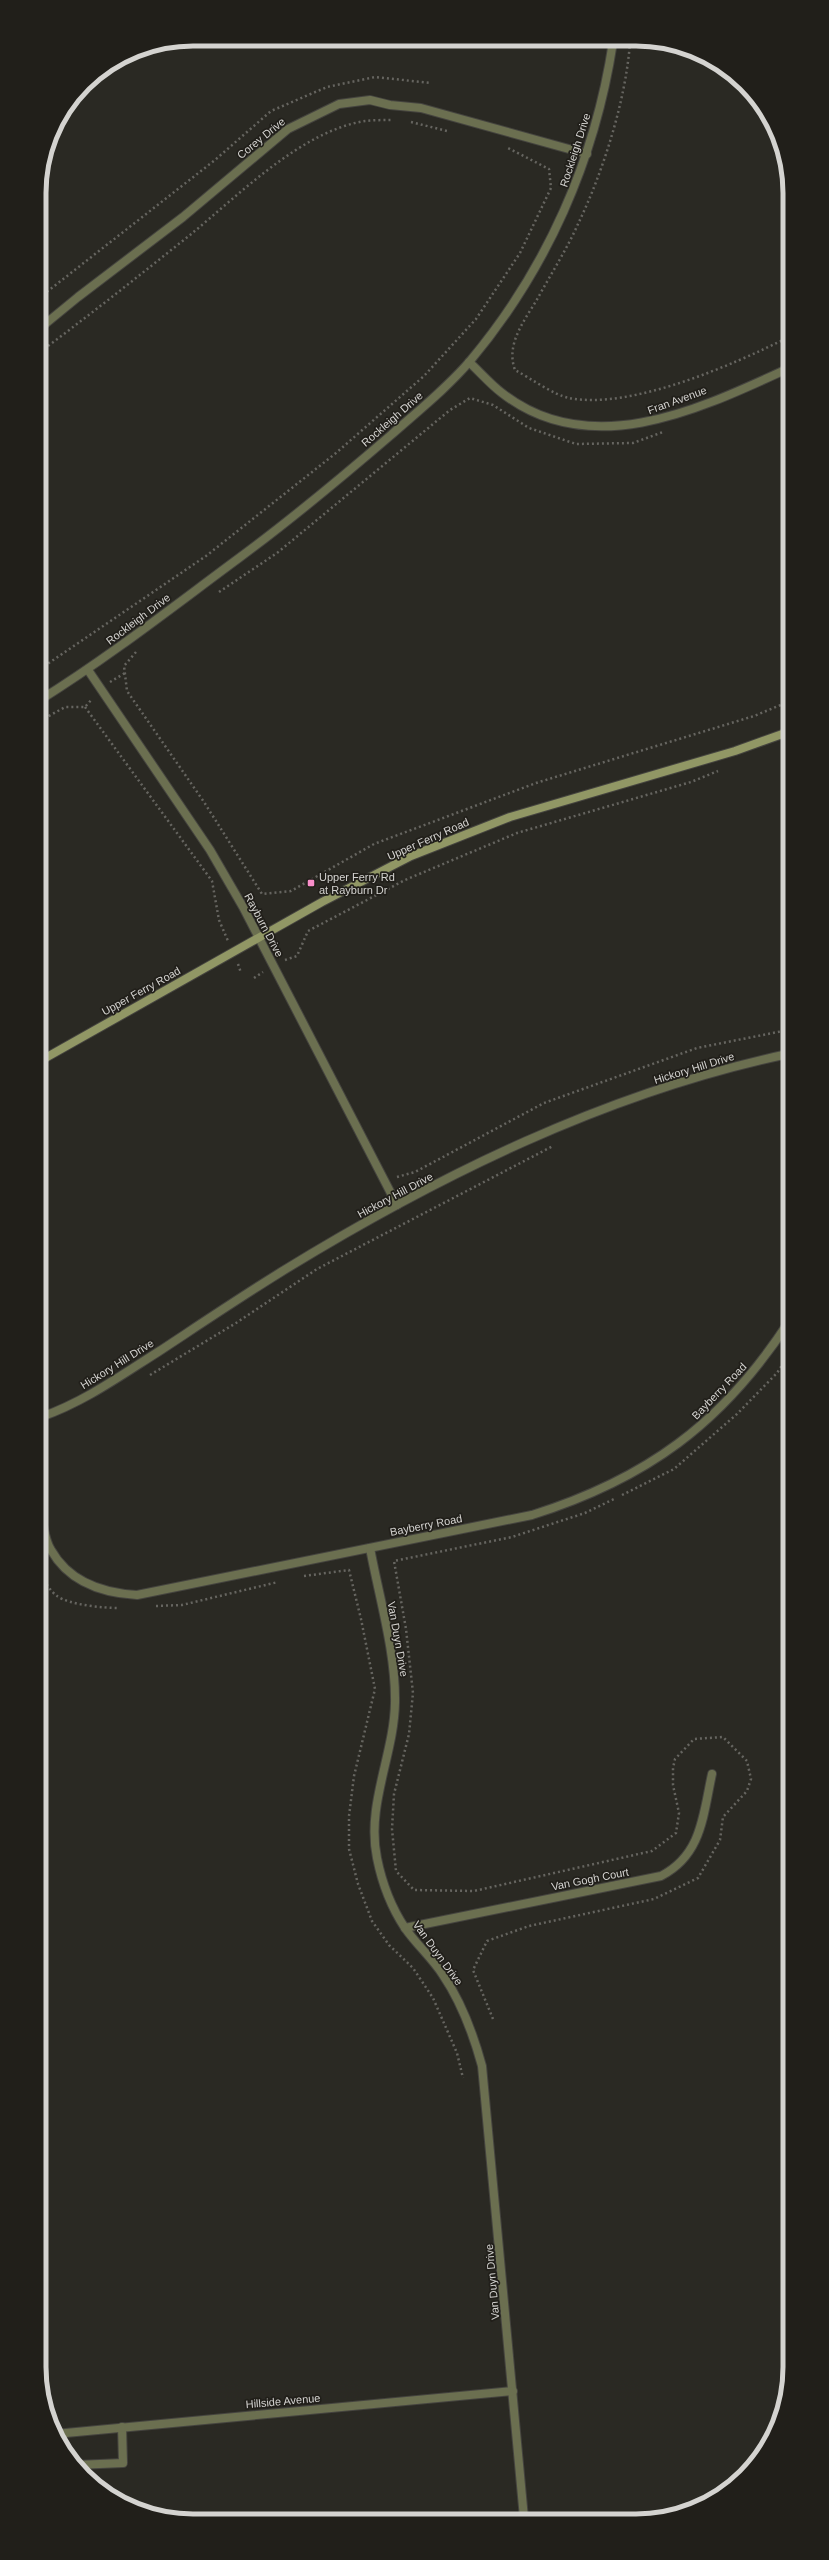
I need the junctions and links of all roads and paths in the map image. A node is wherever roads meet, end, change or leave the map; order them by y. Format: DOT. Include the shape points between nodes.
graph roads {
  1 [pos="612,46"];
  2 [pos="396,120"];
  3 [pos="404,120"];
  4 [pos="450,131"];
  5 [pos="503,145"];
  6 [pos="587,154"];
  7 [pos="46,324"];
  8 [pos="783,340"];
  9 [pos="46,348"];
  10 [pos="511,358"];
  11 [pos="469,362"];
  12 [pos="783,371"];
  13 [pos="670,430"];
  14 [pos="213,595"];
  15 [pos="139,649"];
  16 [pos="46,665"];
  17 [pos="88,670"];
  18 [pos="125,673"];
  19 [pos="101,688"];
  20 [pos="46,696"];
  21 [pos="783,704"];
  22 [pos="85,707"];
  23 [pos="46,718"];
  24 [pos="783,734"];
  25 [pos="721,770"];
  26 [pos="259,938"];
  27 [pos="234,952"];
  28 [pos="273,965"];
  29 [pos="241,973"];
  30 [pos="254,978"];
  31 [pos="783,1031"];
  32 [pos="783,1055"];
  33 [pos="46,1058"];
  34 [pos="555,1145"];
  35 [pos="384,1180"];
  36 [pos="397,1205"];
  37 [pos="783,1330"];
  38 [pos="783,1363"];
  39 [pos="146,1378"];
  40 [pos="46,1415"];
  41 [pos="46,1535"];
  42 [pos="370,1548"];
  43 [pos="302,1577"];
  44 [pos="279,1581"];
  45 [pos="46,1582"];
  46 [pos="152,1606"];
  47 [pos="121,1608"];
  48 [pos="712,1774"];
  49 [pos="405,1928"];
  50 [pos="493,2019"];
  51 [pos="462,2078"];
  52 [pos="512,2391"];
  53 [pos="122,2428"];
  54 [pos="62,2433"];
  55 [pos="84,2465"];
  56 [pos="524,2514"];
  1 -- 6 [label="street, Rockleigh Drive" via="608,76"];
  2 -- 9 [label="path" via="365,121 332,132 273,164 218,212"];
  3 -- 4 [label="path"];
  5 -- 16 [label="path" via="549,168 551,188 520,253 476,318 424,376 336,453 206,556"];
  6 -- 7 [label="street, Corey Drive" via="420,108 370,100 340,104 288,129 183,217"];
  6 -- 11 [label="street, Rockleigh Drive" via="570,201 547,248 526,285"];
  8 -- 10 [label="path" via="682,384 600,400 568,398 515,370"];
  11 -- 12 [label="street, Fran Avenue" via="502,394 526,408 555,420 611,428 639,425 666,418"];
  11 -- 17 [label="street, Rockleigh Drive" via="447,386 308,507"];
  13 -- 14 [label="path" via="633,443 576,444 529,428 493,405 470,398 450,410 277,553"];
  15 -- 18 [label="path" via="124,666"];
  17 -- 19 [label="street, Rayburn Drive"];
  17 -- 20 [label="street, Rockleigh Drive"];
  18 -- 19 [label="path"];
  18 -- 21 [label="path" via="127,691 204,802 262,894 291,891 374,844 536,783 754,716"];
  19 -- 22 [label="path"];
  19 -- 26 [label="street, Rayburn Drive" via="210,850"];
  22 -- 23 [label="path" via="65,707"];
  22 -- 27 [label="path" via="212,881 219,920"];
  24 -- 26 [label="main road, Upper Ferry Road" via="735,751 510,817 449,840 411,856"];
  25 -- 28 [label="path" via="691,782 517,833 405,880 308,931 296,956"];
  26 -- 27 [label="main road, Upper Ferry Road"];
  26 -- 28 [label="street, Rayburn Drive"];
  27 -- 29 [label="path"];
  27 -- 33 [label="main road, Upper Ferry Road"];
  28 -- 30 [label="path"];
  28 -- 35 [label="street, Rayburn Drive"];
  31 -- 35 [label="path" via="697,1048 544,1103 415,1172"];
  32 -- 36 [label="street, Hickory Hill Drive" via="700,1076 633,1098 489,1159"];
  34 -- 39 [label="path" via="317,1270"];
  35 -- 36 [label="street, Rayburn Drive"];
  36 -- 40 [label="street, Hickory Hill Drive" via="244,1295 99,1390"];
  37 -- 42 [label="street, Bayberry Road" via="745,1382 714,1415 680,1444 616,1483 575,1502 532,1515"];
  38 -- 50 [label="path" via="737,1414 674,1469 585,1513 512,1538 394,1561 414,1693 409,1734 394,1794 392,1829 396,1871 414,1890 474,1891 652,1851 676,1833 679,1813 673,1785 673,1768 675,1758 694,1739 723,1737 746,1761 751,1779 746,1791 723,1817 720,1840 698,1878 654,1899 529,1926 487,1941 473,1970"];
  41 -- 42 [label="street, Bayberry Road" via="50,1549 63,1567 96,1589 116,1594 137,1594"];
  42 -- 49 [label="street, Van Duyn Drive" via="394,1674 395,1704 376,1804 374,1829 383,1883"];
  43 -- 51 [label="path" via="349,1570 375,1689 354,1776 349,1816 349,1849 358,1884 372,1921 389,1945 413,1968 433,1998 457,2053"];
  44 -- 46 [label="path" via="182,1605"];
  45 -- 47 [label="path" via="57,1596 100,1607"];
  48 -- 49 [label="street, Van Gogh Court" via="695,1845 685,1860 668,1873"];
  49 -- 52 [label="street, Van Duyn Drive" via="442,1974 460,2004 482,2066"];
  52 -- 53 [label="street, Hillside Avenue"];
  52 -- 56 [label="street, Van Duyn Drive"];
  53 -- 54 [label="street, Hillside Avenue"];
  53 -- 55 [label="street" via="123,2463"];
}
